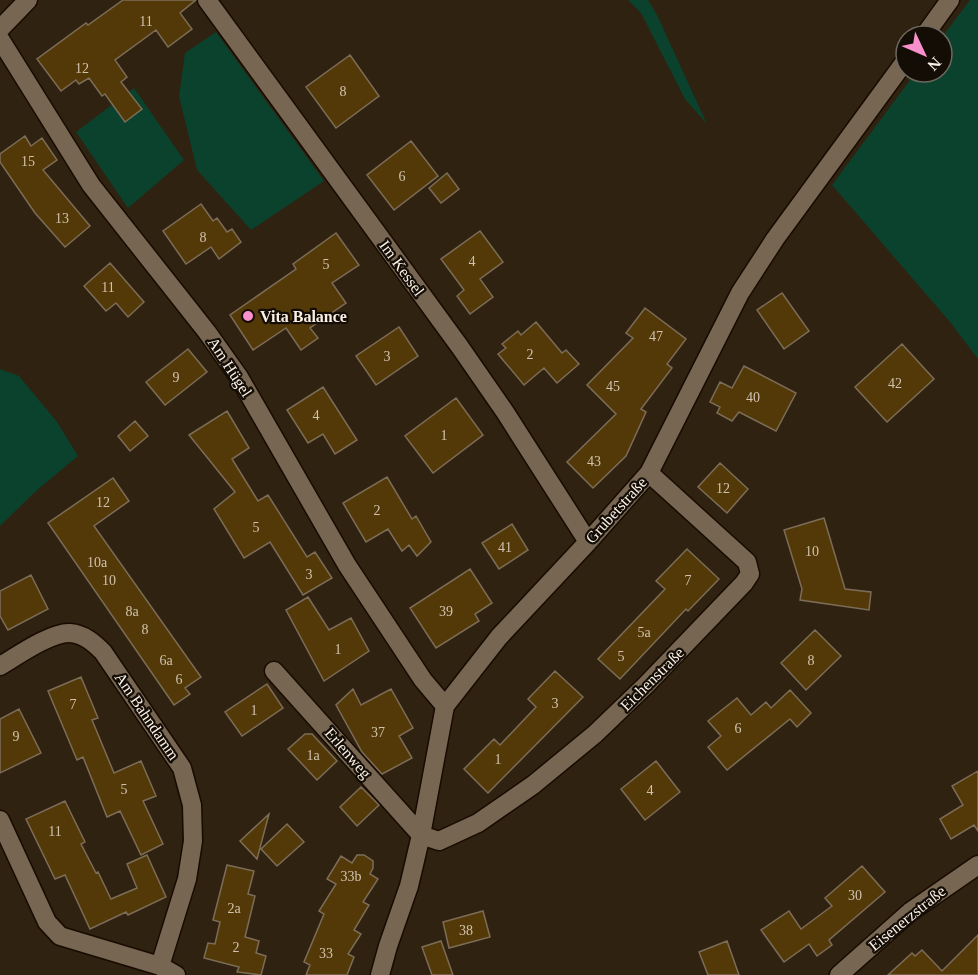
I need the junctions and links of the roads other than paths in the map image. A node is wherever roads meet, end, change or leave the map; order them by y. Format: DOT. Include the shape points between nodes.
graph roads {
  1 [pos="28,0"];
  2 [pos="207,0"];
  3 [pos="950,0"];
  4 [pos="933,24"];
  5 [pos="0,29"];
  6 [pos="0,39"];
  7 [pos="894,76"];
  8 [pos="649,473"];
  9 [pos="588,542"];
  10 [pos="0,666"];
  11 [pos="274,671"];
  12 [pos="445,706"];
  13 [pos="0,820"];
  14 [pos="421,835"];
  15 [pos="978,865"];
  16 [pos="160,966"];
  17 [pos="176,975"];
  18 [pos="380,975"];
  19 [pos="839,975"];
  1 -- 5 [label="street"];
  2 -- 9 [label="street, Im Kessel" via="506,412"];
  3 -- 4 [label="street"];
  6 -- 12 [label="street, Am Hügel" via="91,185 238,377 347,565 417,672"];
  7 -- 8 [label="street, Grubetstraße" via="740,292"];
  8 -- 9 [label="street, Grubetstraße"];
  8 -- 14 [label="street, Eichenstraße" via="747,562 750,574 646,686 533,785 478,823 439,841"];
  9 -- 12 [label="street, Grubetstraße" via="499,637"];
  10 -- 16 [label="street, Am Bahndamm" via="51,638 69,633 88,639 103,652 182,768 192,805 193,841 187,879"];
  11 -- 14 [label="street, Erlenweg"];
  12 -- 14 [label="street, Grubetstraße"];
  13 -- 16 [label="street" via="47,922 60,936"];
  14 -- 18 [label="street, Grubetstraße"];
  15 -- 19 [label="street, Eisenerzstraße" via="910,912"];
  16 -- 17 [label="street"];
}
